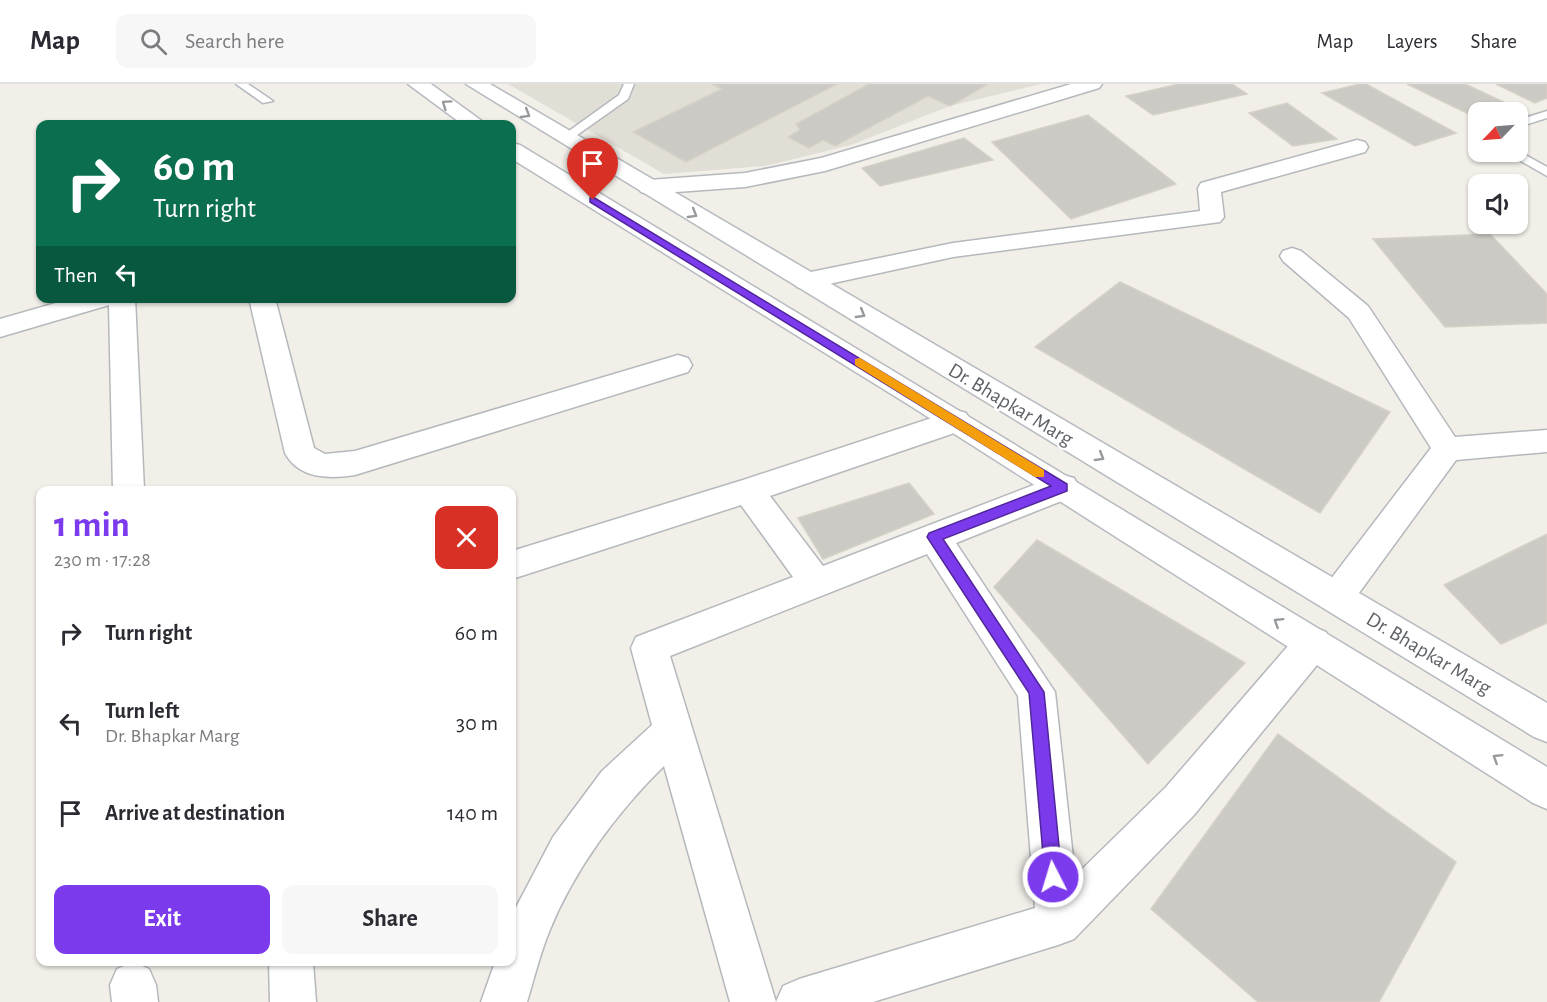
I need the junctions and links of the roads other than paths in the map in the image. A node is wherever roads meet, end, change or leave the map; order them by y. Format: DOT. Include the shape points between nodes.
graph roads {
  1 [pos="241,84"];
  2 [pos="418,84"];
  3 [pos="476,84"];
  4 [pos="629,84"];
  5 [pos="1092,84"];
  6 [pos="267,100"];
  7 [pos="1547,114"];
  8 [pos="469,120"];
  9 [pos="1528,121"];
  10 [pos="566,138"];
  11 [pos="1357,147"];
  12 [pos="516,152"];
  13 [pos="1528,161"];
  14 [pos="1547,172"];
  15 [pos="649,187"];
  16 [pos="1292,256"];
  17 [pos="806,282"];
  18 [pos="88,303"];
  19 [pos="122,303"];
  20 [pos="263,303"];
  21 [pos="0,328"];
  22 [pos="678,365"];
  23 [pos="956,421"];
  24 [pos="1547,441"];
  25 [pos="1447,449"];
  26 [pos="129,486"];
  27 [pos="1063,487"];
  28 [pos="748,491"];
  29 [pos="934,537"];
  30 [pos="516,564"];
  31 [pos="816,584"];
  32 [pos="1336,598"];
  33 [pos="1313,643"];
  34 [pos="1547,724"];
  35 [pos="674,730"];
  36 [pos="1547,789"];
  37 [pos="1058,923"];
  38 [pos="291,966"];
  39 [pos="516,966"];
  40 [pos="516,966"];
  41 [pos="293,1002"];
  42 [pos="504,1002"];
  43 [pos="753,1002"];
  44 [pos="800,1002"];
  1 -- 6 [label="lane"];
  8 -- 2 [label="street, one-way"];
  3 -- 10 [label="street, Dr. Bhapkar Marg, one-way"];
  4 -- 10 [label="lane" via="624,96"];
  5 -- 15 [label="street" via="825,164 745,180"];
  7 -- 9 [label="lane"];
  10 -- 15 [label="street, Dr. Bhapkar Marg"];
  11 -- 17 [label="street" via="1209,188 1212,217 953,250"];
  12 -- 23 [label="street, Dr. Bhapkar Marg"];
  13 -- 14 [label="lane"];
  15 -- 17 [label="street, Dr. Bhapkar Marg, one-way"];
  16 -- 25 [label="street" via="1359,312"];
  17 -- 32 [label="street, Dr. Bhapkar Marg, one-way"];
  18 -- 21 [label="street"];
  19 -- 26 [label="street"];
  20 -- 22 [label="street" via="300,453 310,462 327,468 355,464"];
  23 -- 27 [label="street, Dr. Bhapkar Marg"];
  23 -- 28 [label="street"];
  24 -- 25 [label="street"];
  25 -- 32 [label="street"];
  27 -- 29 [label="street"];
  33 -- 27 [label="street, Dr. Bhapkar Marg, one-way"];
  28 -- 30 [label="street"];
  28 -- 31 [label="street"];
  29 -- 31 [label="street"];
  29 -- 37 [label="street" via="1036,692"];
  31 -- 35 [label="street" via="649,648"];
  32 -- 34 [label="street, Dr. Bhapkar Marg"];
  36 -- 33 [label="street, Dr. Bhapkar Marg, one-way"];
  33 -- 37 [label="street" via="1180,801"];
  35 -- 39 [label="street" via="616,785 568,852 530,923"];
  35 -- 43 [label="street"];
  37 -- 44 [label="street"];
  38 -- 41 [label="street"];
  40 -- 42 [label="street"];
}
